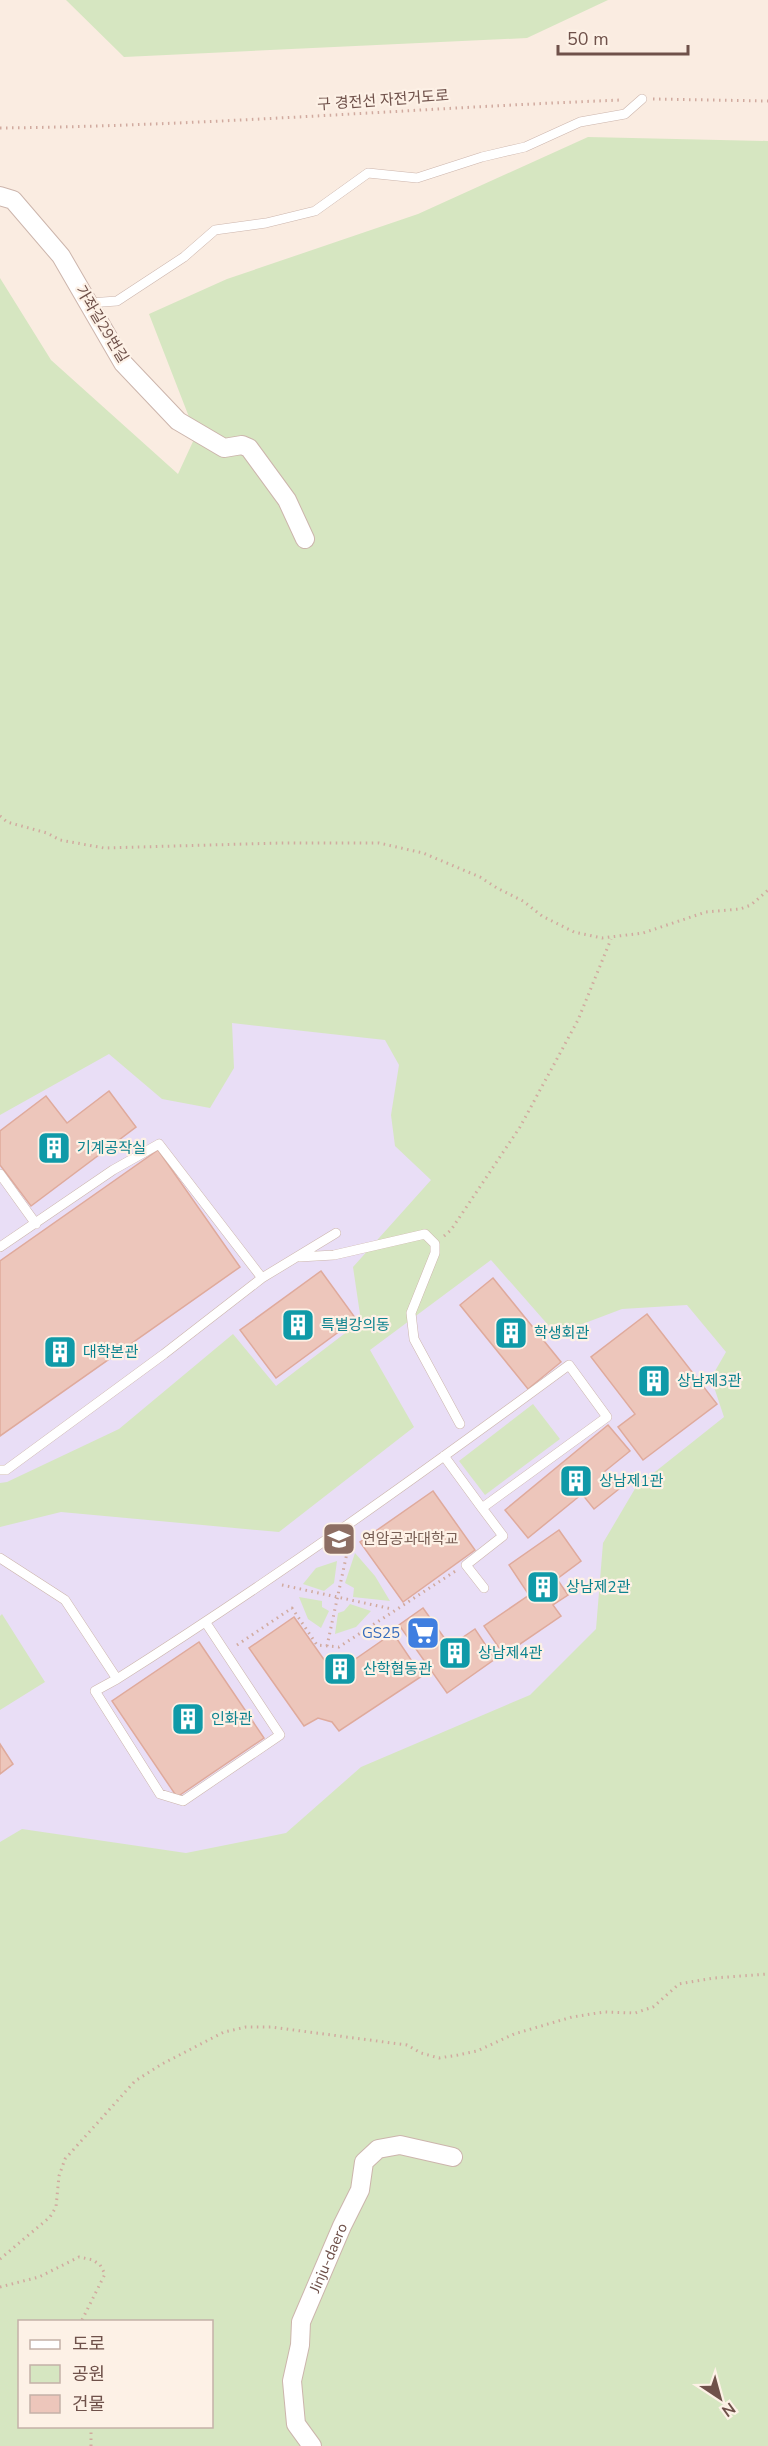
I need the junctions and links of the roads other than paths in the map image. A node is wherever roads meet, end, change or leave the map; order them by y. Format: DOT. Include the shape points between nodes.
graph roads {
  1 [pos="642,99"];
  2 [pos="0,196"];
  3 [pos="89,303"];
  4 [pos="305,539"];
  5 [pos="0,1174"];
  6 [pos="36,1224"];
  7 [pos="336,1233"];
  8 [pos="0,1247"];
  9 [pos="297,1257"];
  10 [pos="262,1278"];
  11 [pos="460,1424"];
  12 [pos="444,1456"];
  13 [pos="0,1470"];
  14 [pos="482,1508"];
  15 [pos="0,1558"];
  16 [pos="484,1588"];
  17 [pos="206,1623"];
  18 [pos="117,1679"];
  19 [pos="453,2157"];
  20 [pos="312,2446"];
  1 -- 3 [label="lane" via="625,114 580,122 525,147 417,178 368,173 315,211 215,230 184,257 117,301"];
  2 -- 3 [label="street, 가좌길29번길" via="13,200 61,256"];
  3 -- 4 [label="street, 가좌길29번길" via="123,363 178,421 224,448 249,447 287,500"];
  5 -- 6 [label="lane"];
  6 -- 8 [label="lane"];
  6 -- 10 [label="lane" via="113,1170 159,1144"];
  7 -- 9 [label="lane"];
  9 -- 10 [label="lane"];
  9 -- 11 [label="lane" via="334,1255 425,1234 435,1244 411,1313 414,1339"];
  10 -- 13 [label="lane" via="6,1470"];
  12 -- 14 [label="lane"];
  12 -- 14 [label="lane" via="569,1365 607,1417"];
  12 -- 17 [label="lane"];
  14 -- 16 [label="lane" via="503,1536 466,1565"];
  15 -- 18 [label="lane" via="65,1600"];
  17 -- 18 [label="lane"];
  17 -- 18 [label="lane" via="280,1735 183,1801 160,1794 95,1691"];
  19 -- 20 [label="street, Jinju-daero" via="400,2145 378,2149 364,2162 360,2190 301,2322 292,2381 296,2424"];
}
